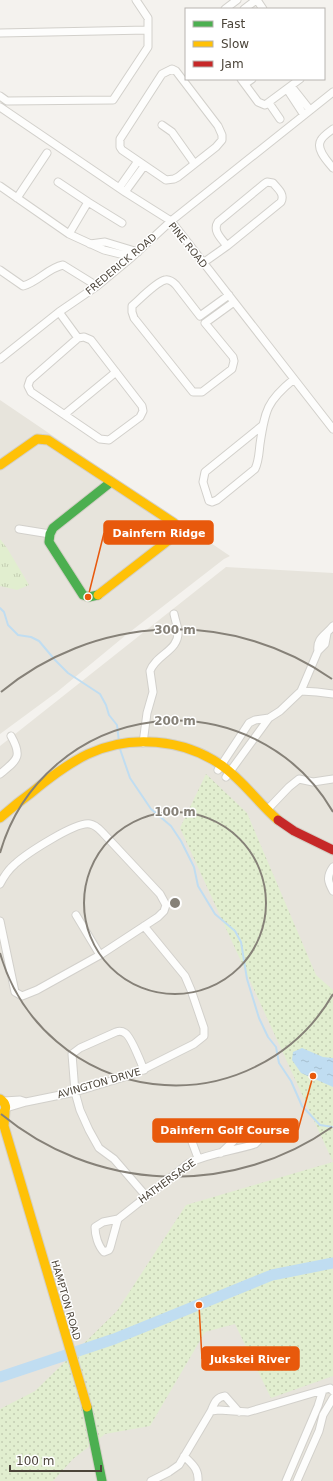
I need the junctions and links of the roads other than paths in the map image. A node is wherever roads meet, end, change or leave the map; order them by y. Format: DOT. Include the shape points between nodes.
graph roads {
  1 [pos="136,0"];
  2 [pos="237,0"];
  3 [pos="256,0"];
  4 [pos="226,8"];
  5 [pos="245,8"];
  6 [pos="262,8"];
  7 [pos="148,30"];
  8 [pos="0,33"];
  9 [pos="299,80"];
  10 [pos="243,82"];
  11 [pos="289,88"];
  12 [pos="333,92"];
  13 [pos="0,96"];
  14 [pos="269,103"];
  15 [pos="0,107"];
  16 [pos="307,113"];
  17 [pos="280,118"];
  18 [pos="162,125"];
  19 [pos="333,129"];
  20 [pos="46,153"];
  21 [pos="138,161"];
  22 [pos="194,163"];
  23 [pos="144,166"];
  24 [pos="333,168"];
  25 [pos="58,182"];
  26 [pos="0,186"];
  27 [pos="119,188"];
  28 [pos="126,192"];
  29 [pos="17,198"];
  30 [pos="88,202"];
  31 [pos="171,221"];
  32 [pos="122,223"];
  33 [pos="69,234"];
  34 [pos="90,244"];
  35 [pos="227,246"];
  36 [pos="138,252"];
  37 [pos="132,257"];
  38 [pos="203,263"];
  39 [pos="0,270"];
  40 [pos="97,286"];
  41 [pos="229,295"];
  42 [pos="234,302"];
  43 [pos="59,312"];
  44 [pos="200,316"];
  45 [pos="206,323"];
  46 [pos="78,338"];
  47 [pos="0,359"];
  48 [pos="116,372"];
  49 [pos="294,379"];
  50 [pos="65,414"];
  51 [pos="262,425"];
  52 [pos="333,429"];
  53 [pos="2,460"];
  54 [pos="111,482"];
  55 [pos="19,529"];
  56 [pos="50,534"];
  57 [pos="174,614"];
  58 [pos="333,626"];
  59 [pos="301,691"];
  60 [pos="333,694"];
  61 [pos="269,718"];
  62 [pos="11,736"];
  63 [pos="236,742"];
  64 [pos="143,743"];
  65 [pos="246,749"];
  66 [pos="219,767"];
  67 [pos="0,774"];
  68 [pos="228,774"];
  69 [pos="333,779"];
  70 [pos="267,810"];
  71 [pos="1,816"];
  72 [pos="333,850"];
  73 [pos="333,854"];
  74 [pos="333,868"];
  75 [pos="0,884"];
  76 [pos="333,891"];
  77 [pos="76,916"];
  78 [pos="0,920"];
  79 [pos="144,926"];
  80 [pos="100,955"];
  81 [pos="144,1070"];
  82 [pos="75,1092"];
  83 [pos="2,1104"];
  84 [pos="2,1124"];
  85 [pos="188,1132"];
  86 [pos="220,1153"];
  87 [pos="198,1158"];
  88 [pos="146,1196"];
  89 [pos="118,1218"];
  90 [pos="323,1390"];
  91 [pos="333,1391"];
  92 [pos="333,1398"];
  93 [pos="211,1411"];
  94 [pos="239,1412"];
  95 [pos="310,1425"];
  96 [pos="319,1431"];
  97 [pos="298,1454"];
  98 [pos="184,1456"];
  99 [pos="308,1458"];
  100 [pos="102,1481"];
  101 [pos="151,1481"];
  102 [pos="198,1481"];
  103 [pos="287,1481"];
  104 [pos="297,1481"];
  1 -- 7 [label="street" via="147,15"];
  2 -- 4 [label="street"];
  3 -- 5 [label="street"];
  3 -- 6 [label="street"];
  7 -- 8 [label="street"];
  7 -- 13 [label="street" via="148,46 113,100 7,101"];
  9 -- 11 [label="street"];
  10 -- 14 [label="street" via="258,102"];
  11 -- 14 [label="street"];
  11 -- 16 [label="street"];
  12 -- 16 [label="street, FREDERICK ROAD"];
  14 -- 17 [label="street"];
  15 -- 27 [label="street, PINE ROAD"];
  16 -- 31 [label="street, FREDERICK ROAD"];
  18 -- 22 [label="street" via="172,132"];
  19 -- 24 [label="street" via="319,144 321,152"];
  20 -- 29 [label="street"];
  21 -- 22 [label="street" via="122,150 120,139 162,74 172,69 218,126 222,135 220,142"];
  21 -- 23 [label="street"];
  21 -- 27 [label="street"];
  22 -- 23 [label="street" via="178,177 169,180"];
  23 -- 28 [label="street"];
  25 -- 30 [label="street"];
  26 -- 29 [label="street"];
  27 -- 28 [label="street, PINE ROAD"];
  28 -- 31 [label="street, PINE ROAD"];
  29 -- 33 [label="street"];
  30 -- 32 [label="street"];
  30 -- 33 [label="street"];
  31 -- 36 [label="street, FREDERICK ROAD"];
  31 -- 38 [label="street, PINE ROAD"];
  33 -- 34 [label="street"];
  34 -- 36 [label="street" via="105,242"];
  34 -- 37 [label="street"];
  35 -- 35 [label="street" via="281,202 282,194 273,183 264,184 216,224 216,231"];
  35 -- 38 [label="street"];
  36 -- 37 [label="street, FREDERICK ROAD"];
  37 -- 40 [label="street, FREDERICK ROAD"];
  38 -- 41 [label="street, PINE ROAD"];
  39 -- 40 [label="street" via="23,286 64,265"];
  40 -- 43 [label="street, FREDERICK ROAD"];
  41 -- 42 [label="street, PINE ROAD"];
  41 -- 44 [label="street"];
  42 -- 45 [label="street"];
  42 -- 49 [label="street, PINE ROAD"];
  43 -- 46 [label="street"];
  43 -- 47 [label="street, FREDERICK ROAD"];
  44 -- 45 [label="street"];
  44 -- 45 [label="street" via="176,285 166,280 149,291 131,309 134,318 196,393 202,392 232,369 234,361"];
  46 -- 48 [label="street" via="91,340"];
  46 -- 50 [label="street" via="28,383 31,392"];
  48 -- 50 [label="street"];
  48 -- 50 [label="street" via="142,406 140,417 112,439 106,440 100,439"];
  49 -- 51 [label="street" via="273,398"];
  49 -- 52 [label="street, PINE ROAD"];
  51 -- 51 [label="street" via="256,469 217,500 209,501 203,482 205,472"];
  53 -- 54 [label="street" via="37,439 44,439"];
  54 -- 56 [label="street" via="53,528"];
  54 -- 56 [label="street" via="174,524 174,536 100,594 92,597 83,595 49,542"];
  55 -- 56 [label="street"];
  57 -- 64 [label="street" via="178,630 176,644 150,671 153,692 146,713"];
  58 -- 59 [label="street" via="319,641 318,651"];
  59 -- 60 [label="street"];
  59 -- 61 [label="street"];
  61 -- 63 [label="street" via="249,723"];
  61 -- 65 [label="street"];
  62 -- 67 [label="street" via="18,756 15,762"];
  63 -- 65 [label="street"];
  63 -- 66 [label="street"];
  64 -- 66 [label="street" via="191,754"];
  64 -- 71 [label="street" via="111,746 86,755"];
  65 -- 68 [label="street"];
  66 -- 68 [label="street"];
  68 -- 70 [label="street"];
  68 -- 73 [label="street" via="250,803 274,824"];
  69 -- 70 [label="street" via="313,782 299,779"];
  70 -- 72 [label="street" via="286,827"];
  74 -- 76 [label="street" via="328,879"];
  75 -- 79 [label="street" via="15,864 48,841 90,824 103,833 165,902 166,907 162,913"];
  77 -- 80 [label="street"];
  78 -- 80 [label="street" via="15,992 22,996"];
  79 -- 80 [label="street"];
  79 -- 81 [label="street, AVINGTON DRIVE" via="185,976 205,1034 199,1042"];
  81 -- 82 [label="street, AVINGTON DRIVE"];
  81 -- 82 [label="street" via="128,1036 116,1032 74,1052 72,1058"];
  82 -- 83 [label="street, AVINGTON DRIVE"];
  82 -- 88 [label="street" via="97,1145 114,1159"];
  83 -- 84 [label="street, HAMPTON ROAD"];
  84 -- 100 [label="street, HAMPTON ROAD" via="80,1381"];
  85 -- 87 [label="street"];
  86 -- 86 [label="street, HATHERSAGE" via="255,1144 258,1135 252,1129 244,1131"];
  86 -- 87 [label="street, HATHERSAGE"];
  87 -- 88 [label="street, HATHERSAGE"];
  88 -- 89 [label="street, HATHERSAGE"];
  89 -- 89 [label="street, HATHERSAGE" via="95,1227 104,1252 110,1248"];
  90 -- 91 [label="street" via="330,1388"];
  90 -- 94 [label="street" via="248,1412"];
  90 -- 95 [label="street"];
  92 -- 96 [label="street" via="323,1415"];
  93 -- 94 [label="street"];
  93 -- 94 [label="street" via="218,1399 225,1396"];
  93 -- 98 [label="street"];
  95 -- 96 [label="street"];
  95 -- 97 [label="street"];
  96 -- 99 [label="street"];
  97 -- 99 [label="street"];
  97 -- 103 [label="street"];
  98 -- 101 [label="street" via="175,1469"];
  98 -- 102 [label="street" via="196,1469"];
  99 -- 104 [label="street"];
}
